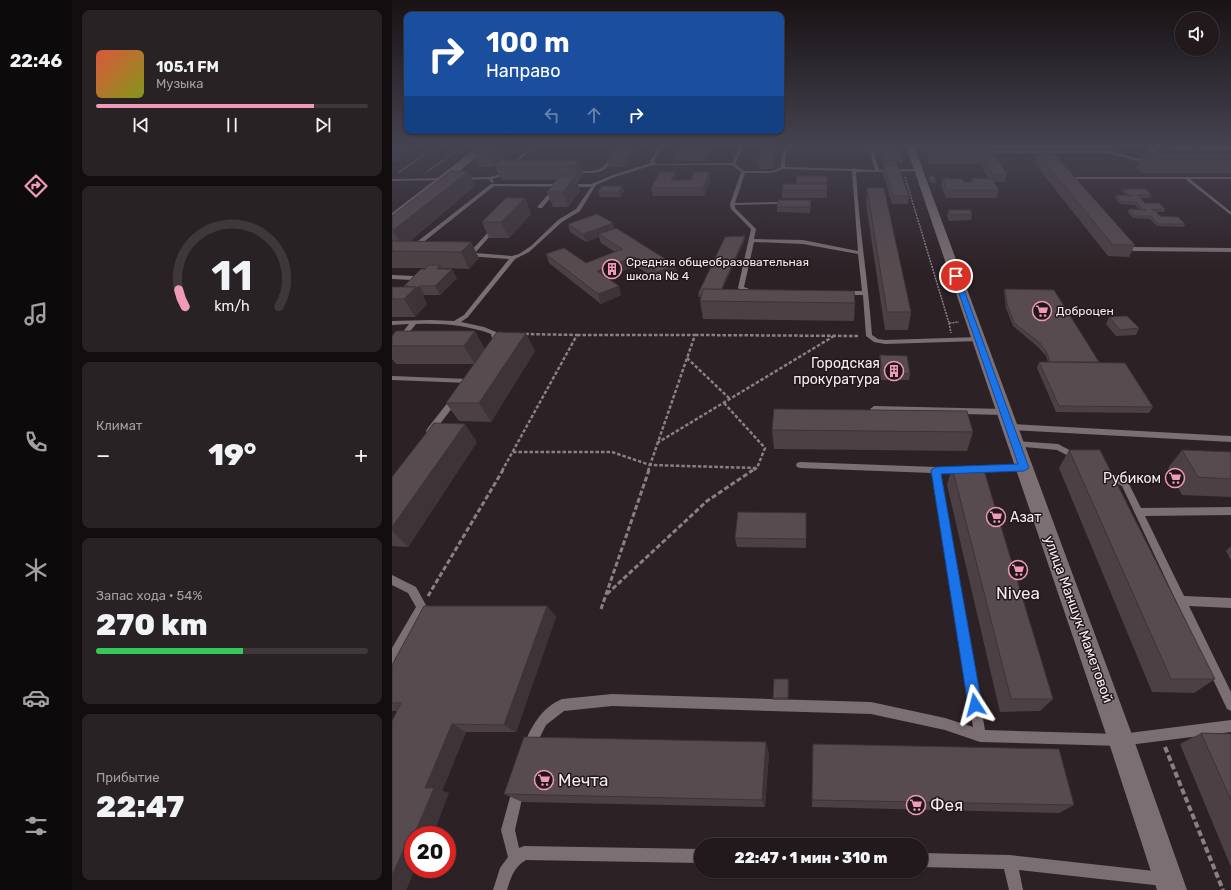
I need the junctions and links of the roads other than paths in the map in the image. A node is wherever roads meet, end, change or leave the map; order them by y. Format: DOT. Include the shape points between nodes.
graph roads {
  1 [pos="434,188"];
  2 [pos="490,188"];
  3 [pos="558,188"];
  4 [pos="593,188"];
  5 [pos="738,188"];
  6 [pos="854,188"];
  7 [pos="924,188"];
  8 [pos="1198,188"];
  9 [pos="777,203"];
  10 [pos="732,204"];
  11 [pos="1220,206"];
  12 [pos="1231,206"];
  13 [pos="540,207"];
  14 [pos="1231,214"];
  15 [pos="392,219"];
  16 [pos="500,222"];
  17 [pos="1122,237"];
  18 [pos="752,240"];
  19 [pos="392,246"];
  20 [pos="1231,250"];
  21 [pos="861,252"];
  22 [pos="456,254"];
  23 [pos="471,254"];
  24 [pos="513,258"];
  25 [pos="392,277"];
  26 [pos="392,292"];
  27 [pos="758,292"];
  28 [pos="835,293"];
  29 [pos="866,293"];
  30 [pos="414,322"];
  31 [pos="392,323"];
  32 [pos="455,323"];
  33 [pos="975,330"];
  34 [pos="392,350"];
  35 [pos="488,353"];
  36 [pos="392,378"];
  37 [pos="874,409"];
  38 [pos="1010,428"];
  39 [pos="425,437"];
  40 [pos="1231,439"];
  41 [pos="1085,462"];
  42 [pos="800,465"];
  43 [pos="1024,468"];
  44 [pos="1098,469"];
  45 [pos="936,470"];
  46 [pos="1231,511"];
  47 [pos="1138,512"];
  48 [pos="392,580"];
  49 [pos="1181,601"];
  50 [pos="1231,603"];
  51 [pos="392,659"];
  52 [pos="1231,705"];
  53 [pos="1231,726"];
  54 [pos="980,736"];
  55 [pos="1122,740"];
  56 [pos="526,759"];
  57 [pos="521,780"];
  58 [pos="694,856"];
  59 [pos="515,858"];
  60 [pos="928,860"];
  61 [pos="1010,862"];
  62 [pos="1170,884"];
  63 [pos="500,890"];
  64 [pos="1016,890"];
  1 -- 15 [label="street"];
  2 -- 19 [label="lane" via="414,247"];
  3 -- 13 [label="lane"];
  4 -- 24 [label="lane" via="578,210 561,220 532,249"];
  5 -- 10 [label="lane"];
  6 -- 21 [label="lane"];
  7 -- 33 [label="street, улица Маншук Маметовой"];
  8 -- 11 [label="lane"];
  9 -- 10 [label="lane"];
  10 -- 18 [label="lane" via="732,208 754,228"];
  11 -- 12 [label="lane"];
  11 -- 14 [label="lane"];
  16 -- 23 [label="lane"];
  17 -- 20 [label="lane" via="1133,249"];
  18 -- 21 [label="lane" via="802,242"];
  18 -- 27 [label="lane" via="741,288"];
  21 -- 29 [label="lane"];
  22 -- 23 [label="lane"];
  23 -- 24 [label="lane"];
  24 -- 32 [label="lane" via="466,316"];
  25 -- 26 [label="lane" via="414,278 415,282 406,289"];
  28 -- 29 [label="lane"];
  29 -- 33 [label="lane" via="869,336 876,340 885,342"];
  30 -- 31 [label="lane"];
  30 -- 32 [label="lane"];
  30 -- 34 [label="lane"];
  32 -- 35 [label="lane" via="494,333 496,342"];
  33 -- 38 [label="street, улица Маншук Маметовой"];
  36 -- 39 [label="lane" via="466,385"];
  37 -- 38 [label="lane"];
  38 -- 40 [label="lane"];
  38 -- 41 [label="lane" via="1058,447"];
  38 -- 43 [label="street, улица Маншук Маметовой"];
  42 -- 45 [label="lane"];
  43 -- 45 [label="lane"];
  43 -- 55 [label="street, улица Маншук Маметовой"];
  44 -- 47 [label="lane" via="1125,484"];
  45 -- 54 [label="lane"];
  46 -- 47 [label="lane"];
  47 -- 49 [label="lane"];
  48 -- 51 [label="lane" via="412,590 422,607"];
  49 -- 50 [label="lane"];
  49 -- 52 [label="lane"];
  53 -- 55 [label="lane"];
  54 -- 55 [label="lane"];
  54 -- 56 [label="lane" via="945,724 871,708 612,700 562,705 542,721 530,744"];
  55 -- 62 [label="street, улица Маншук Маметовой"];
  57 -- 59 [label="lane" via="508,830"];
  58 -- 59 [label="lane" via="524,853"];
  59 -- 63 [label="lane" via="506,869"];
  60 -- 61 [label="lane"];
  61 -- 62 [label="lane"];
  61 -- 64 [label="lane"];
}
